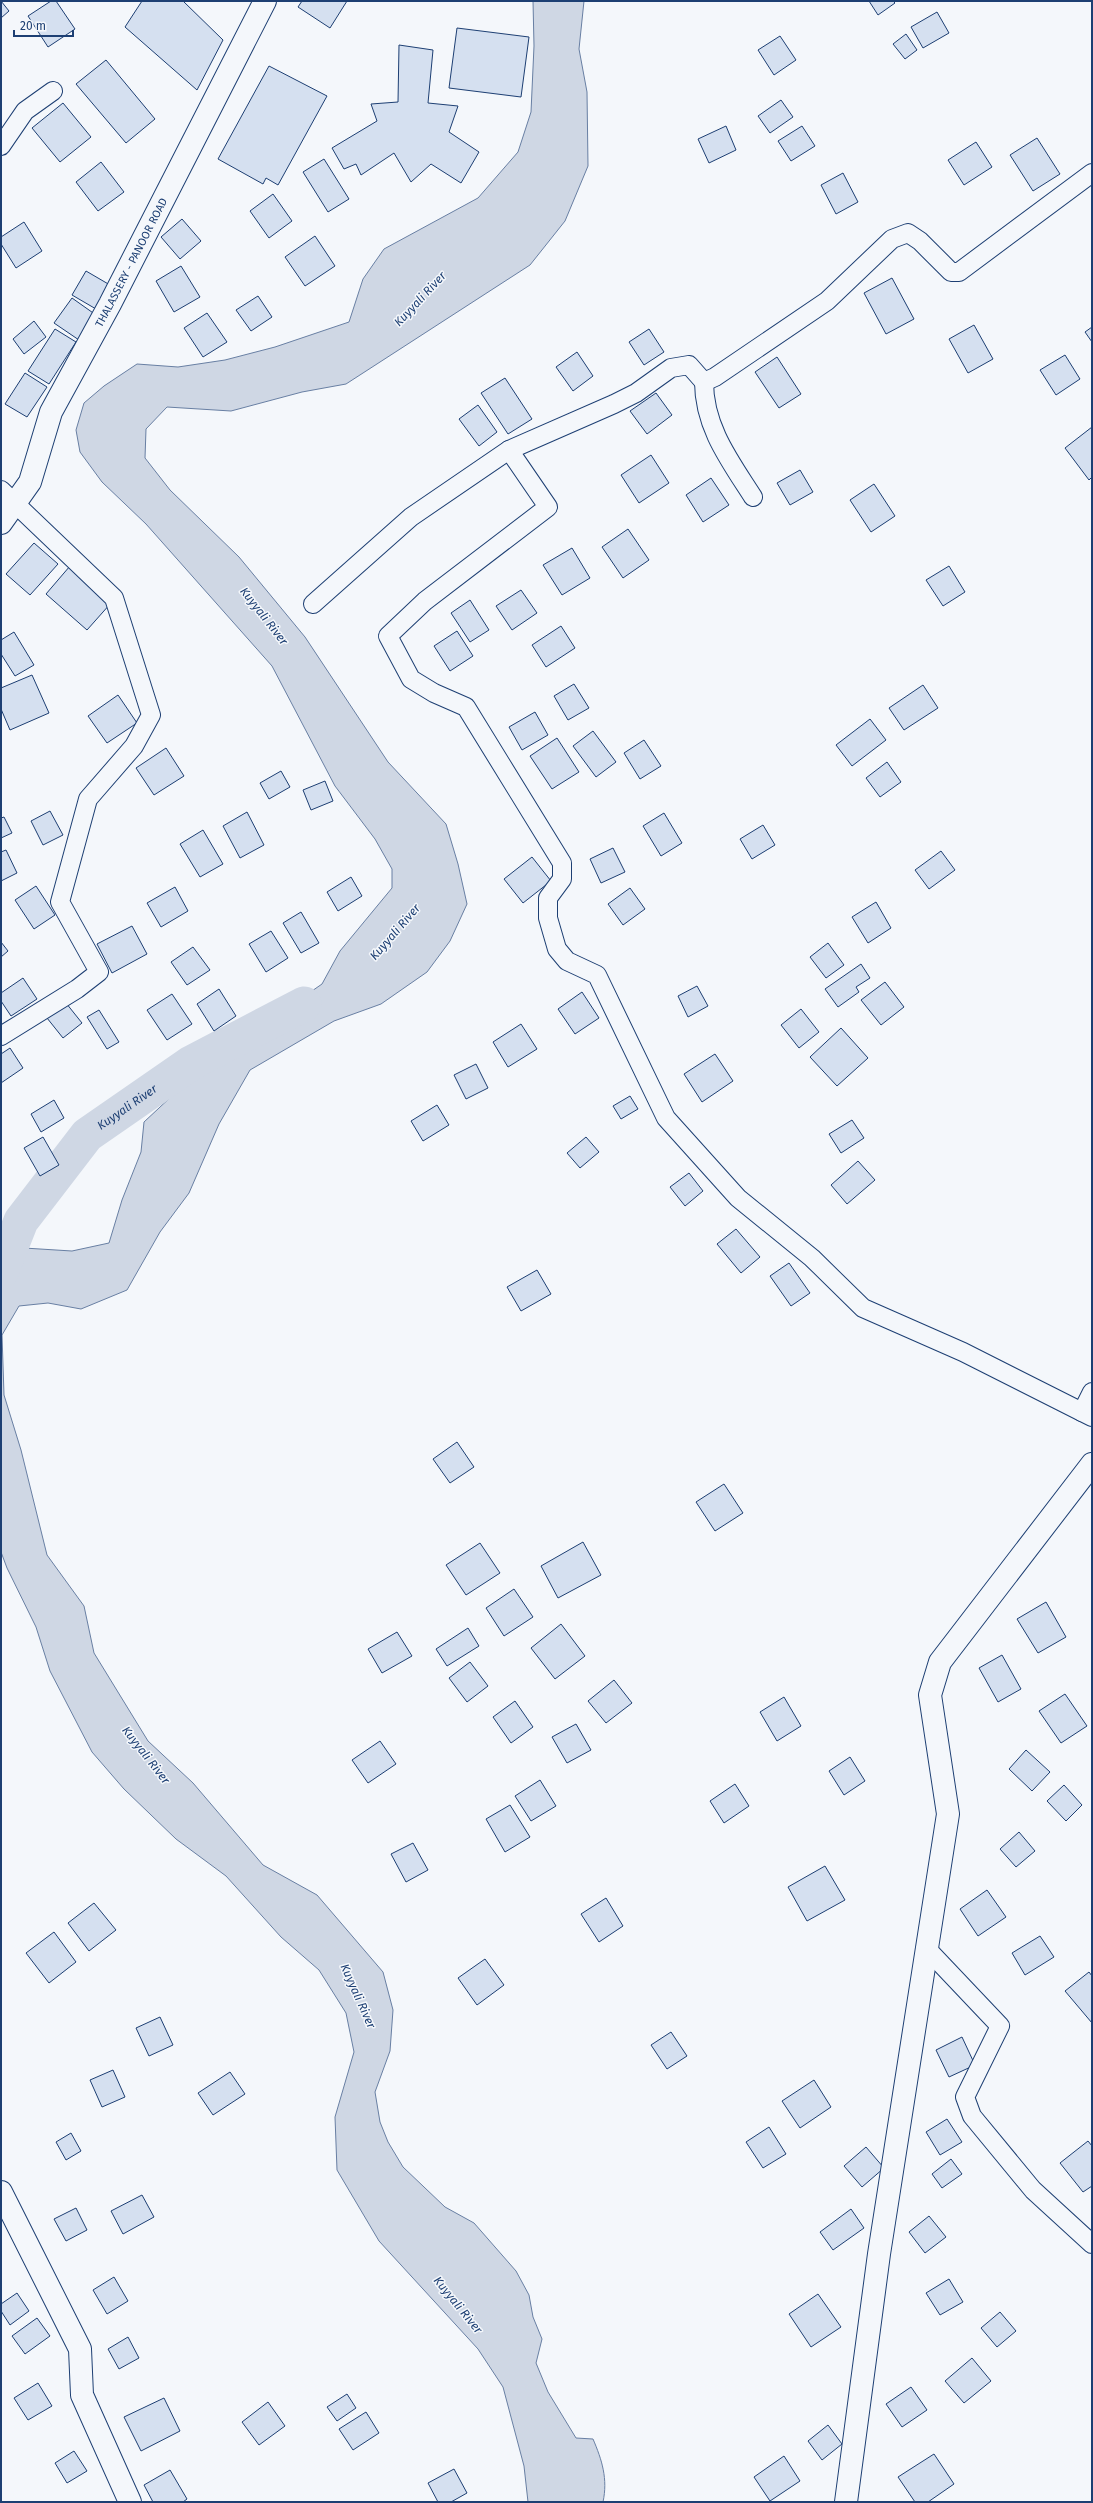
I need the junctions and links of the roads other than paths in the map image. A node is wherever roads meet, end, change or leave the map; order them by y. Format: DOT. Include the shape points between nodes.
graph roads {
  1 [pos="265,1"];
  2 [pos="53,91"];
  3 [pos="1,146"];
  4 [pos="1092,174"];
  5 [pos="704,382"];
  6 [pos="509,450"];
  7 [pos="7,497"];
  8 [pos="753,498"];
  9 [pos="1,523"];
  10 [pos="313,604"];
  11 [pos="1,1036"];
  12 [pos="1092,1392"];
  13 [pos="1087,1415"];
  14 [pos="1092,1464"];
  15 [pos="927,1949"];
  16 [pos="1,2192"];
  17 [pos="1092,2244"];
  18 [pos="130,2502"];
  19 [pos="846,2502"];
  1 -- 7 [label="street, THALASSERY - PANOOR ROAD" via="110,304 51,412 30,482"];
  2 -- 3 [label="street" via="25,111"];
  4 -- 5 [label="street" via="959,272 951,272 920,241 908,233 892,238 828,301 728,369"];
  5 -- 6 [label="street" via="689,365 671,368 614,404"];
  5 -- 8 [label="street" via="704,395 711,425 724,453"];
  6 -- 10 [label="street" via="411,517"];
  6 -- 13 [label="street" via="548,507 425,600 388,636 410,679 466,707 562,863 562,879 548,898 548,918 557,949 567,961 597,975 666,1118 738,1198 812,1258 863,1308 963,1352"];
  7 -- 9 [label="street, THALASSERY - PANOOR ROAD"];
  7 -- 11 [label="street" via="114,598 151,715 134,746 88,799 60,902 99,972 77,989"];
  12 -- 13 [label="street"];
  14 -- 15 [label="street" via="940,1662 930,1695 948,1814"];
  15 -- 17 [label="street" via="1000,2026 966,2097 972,2116 1033,2190"];
  15 -- 19 [label="street" via="879,2254"];
  16 -- 18 [label="street" via="80,2349 82,2395"];
}
